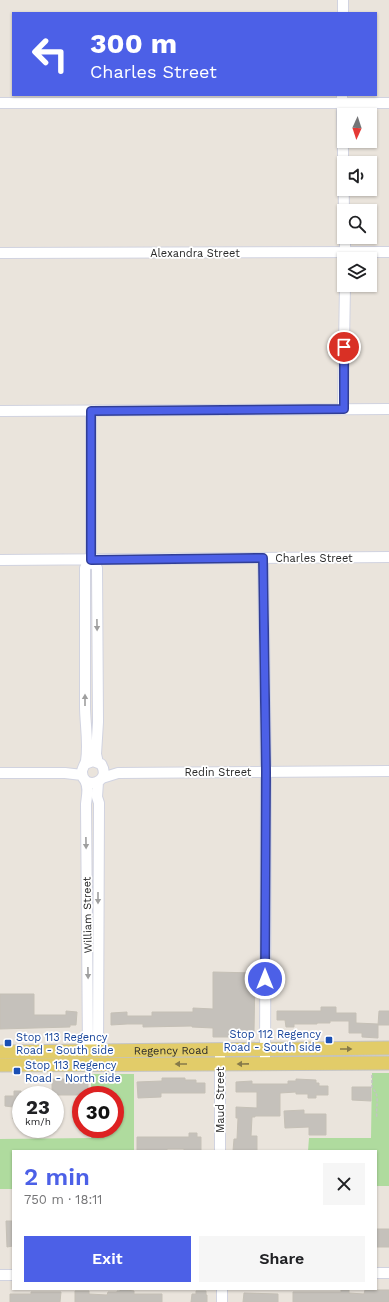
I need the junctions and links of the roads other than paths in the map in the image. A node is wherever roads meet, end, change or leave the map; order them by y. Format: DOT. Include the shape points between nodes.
graph roads {
  1 [pos="343,0"];
  2 [pos="343,12"];
  3 [pos="342,99"];
  4 [pos="0,103"];
  5 [pos="389,103"];
  6 [pos="344,204"];
  7 [pos="389,252"];
  8 [pos="0,253"];
  9 [pos="377,253"];
  10 [pos="337,256"];
  11 [pos="345,292"];
  12 [pos="344,409"];
  13 [pos="389,409"];
  14 [pos="0,411"];
  15 [pos="91,411"];
  16 [pos="389,557"];
  17 [pos="263,558"];
  18 [pos="0,560"];
  19 [pos="91,560"];
  20 [pos="85,598"];
  21 [pos="97,598"];
  22 [pos="86,722"];
  23 [pos="98,722"];
  24 [pos="100,765"];
  25 [pos="389,771"];
  26 [pos="84,772"];
  27 [pos="266,772"];
  28 [pos="0,773"];
  29 [pos="118,773"];
  30 [pos="100,780"];
  31 [pos="86,804"];
  32 [pos="99,804"];
  33 [pos="88,995"];
  34 [pos="98,995"];
  35 [pos="93,1031"];
  36 [pos="389,1048"];
  37 [pos="265,1049"];
  38 [pos="220,1050"];
  39 [pos="93,1051"];
  40 [pos="0,1052"];
  41 [pos="266,1063"];
  42 [pos="389,1063"];
  43 [pos="220,1064"];
  44 [pos="0,1065"];
  45 [pos="220,1150"];
  46 [pos="377,1273"];
  47 [pos="389,1273"];
  48 [pos="0,1275"];
  49 [pos="12,1275"];
  50 [pos="222,1290"];
  51 [pos="222,1302"];
  1 -- 2 [label="street"];
  3 -- 4 [label="street"];
  3 -- 5 [label="street"];
  3 -- 6 [label="street"];
  7 -- 9 [label="street, Alexandra Street"];
  8 -- 10 [label="street, Alexandra Street"];
  11 -- 12 [label="street"];
  12 -- 13 [label="street"];
  12 -- 15 [label="street"];
  14 -- 15 [label="street"];
  15 -- 19 [label="street, William Street"];
  16 -- 17 [label="street, Charles Street"];
  17 -- 19 [label="street, Charles Street"];
  17 -- 27 [label="street"];
  18 -- 19 [label="street, Charles Street"];
  19 -- 20 [label="street, William Street" via="85,568"];
  19 -- 21 [label="street, William Street" via="97,568"];
  20 -- 21 [label="street"];
  22 -- 20 [label="street, William Street, one-way"];
  21 -- 23 [label="street, William Street, one-way"];
  22 -- 23 [label="street"];
  22 -- 26 [label="street, William Street" via="87,753"];
  23 -- 24 [label="street, William Street" via="96,754"];
  24 -- 26 [label="street" via="93,761"];
  24 -- 29 [label="street, Redin Street"];
  24 -- 30 [label="street" via="104,770"];
  25 -- 27 [label="street, Redin Street"];
  26 -- 28 [label="street"];
  26 -- 30 [label="street" via="91,783"];
  26 -- 31 [label="street, William Street" via="87,784"];
  27 -- 29 [label="street, Redin Street"];
  27 -- 37 [label="street"];
  29 -- 30 [label="street, Redin Street"];
  30 -- 32 [label="street, William Street" via="97,797"];
  31 -- 32 [label="street"];
  31 -- 33 [label="street, William Street, one-way"];
  32 -- 34 [label="street, William Street, one-way"];
  33 -- 34 [label="street"];
  33 -- 35 [label="street, William Street"];
  34 -- 35 [label="street, William Street"];
  35 -- 39 [label="street, William Street"];
  37 -- 36 [label="main road, Regency Road, one-way"];
  37 -- 38 [label="main road, Regency Road"];
  37 -- 41 [label="street"];
  38 -- 39 [label="main road, Regency Road"];
  38 -- 43 [label="street, Maud Street"];
  39 -- 40 [label="main road, Regency Road"];
  41 -- 42 [label="main road, Regency Road"];
  41 -- 43 [label="main road, Regency Road, one-way"];
  43 -- 44 [label="main road, Regency Road, one-way"];
  43 -- 45 [label="street, Maud Street"];
  46 -- 47 [label="street"];
  48 -- 49 [label="street"];
  50 -- 51 [label="street"];
}
